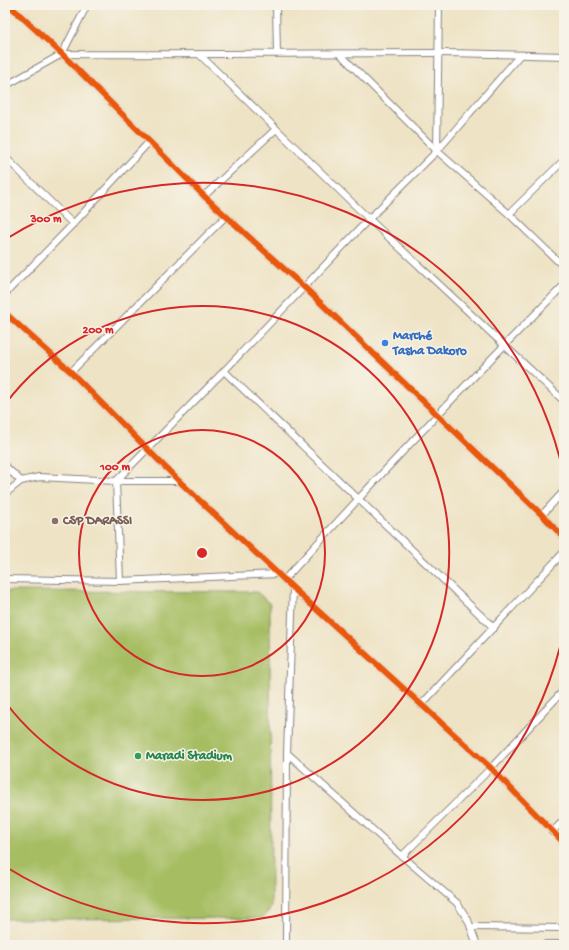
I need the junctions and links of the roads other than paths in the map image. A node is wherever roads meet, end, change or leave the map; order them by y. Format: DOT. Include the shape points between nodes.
graph roads {
  1 [pos="9,5"];
  2 [pos="87,5"];
  3 [pos="276,5"];
  4 [pos="439,5"];
  5 [pos="277,53"];
  6 [pos="438,53"];
  7 [pos="62,54"];
  8 [pos="340,54"];
  9 [pos="200,55"];
  10 [pos="520,55"];
  11 [pos="564,56"];
  12 [pos="5,86"];
  13 [pos="276,129"];
  14 [pos="149,142"];
  15 [pos="437,151"];
  16 [pos="5,157"];
  17 [pos="564,160"];
  18 [pos="204,196"];
  19 [pos="509,214"];
  20 [pos="226,216"];
  21 [pos="369,219"];
  22 [pos="73,224"];
  23 [pos="564,267"];
  24 [pos="564,285"];
  25 [pos="304,287"];
  26 [pos="5,294"];
  27 [pos="5,313"];
  28 [pos="504,346"];
  29 [pos="224,371"];
  30 [pos="71,372"];
  31 [pos="564,401"];
  32 [pos="438,415"];
  33 [pos="148,449"];
  34 [pos="5,466"];
  35 [pos="21,481"];
  36 [pos="116,481"];
  37 [pos="179,481"];
  38 [pos="564,491"];
  39 [pos="5,494"];
  40 [pos="358,498"];
  41 [pos="542,515"];
  42 [pos="564,538"];
  43 [pos="564,552"];
  44 [pos="278,574"];
  45 [pos="5,579"];
  46 [pos="284,580"];
  47 [pos="120,581"];
  48 [pos="293,588"];
  49 [pos="494,628"];
  50 [pos="564,690"];
  51 [pos="420,705"];
  52 [pos="287,753"];
  53 [pos="491,768"];
  54 [pos="564,820"];
  55 [pos="552,832"];
  56 [pos="564,844"];
  57 [pos="402,856"];
  58 [pos="471,927"];
  59 [pos="564,928"];
  60 [pos="286,945"];
  61 [pos="477,945"];
  62 [pos="546,945"];
  63 [pos="564,945"];
  1 -- 7 [label="street"];
  2 -- 7 [label="street"];
  3 -- 5 [label="street"];
  4 -- 6 [label="street"];
  5 -- 8 [label="street"];
  5 -- 9 [label="street"];
  6 -- 8 [label="street"];
  6 -- 10 [label="street"];
  6 -- 15 [label="street"];
  7 -- 9 [label="street"];
  7 -- 12 [label="street"];
  7 -- 14 [label="street"];
  8 -- 15 [label="street"];
  9 -- 13 [label="street"];
  10 -- 11 [label="street"];
  10 -- 15 [label="street"];
  13 -- 18 [label="street"];
  13 -- 21 [label="street"];
  14 -- 18 [label="street"];
  14 -- 22 [label="street"];
  15 -- 19 [label="street"];
  15 -- 21 [label="street"];
  16 -- 22 [label="street"];
  17 -- 19 [label="street"];
  18 -- 20 [label="street"];
  19 -- 23 [label="street"];
  20 -- 25 [label="street"];
  20 -- 30 [label="street"];
  21 -- 25 [label="street"];
  21 -- 28 [label="street"];
  22 -- 26 [label="street"];
  24 -- 28 [label="street"];
  25 -- 29 [label="street"];
  25 -- 32 [label="street"];
  27 -- 30 [label="street"];
  28 -- 31 [label="street"];
  28 -- 32 [label="street"];
  29 -- 33 [label="street"];
  29 -- 40 [label="street"];
  30 -- 33 [label="street"];
  32 -- 40 [label="street"];
  32 -- 41 [label="street"];
  33 -- 36 [label="street"];
  33 -- 37 [label="street"];
  34 -- 35 [label="street"];
  35 -- 36 [label="street" via="39,477"];
  35 -- 39 [label="street"];
  36 -- 37 [label="street"];
  36 -- 47 [label="street"];
  37 -- 44 [label="street"];
  38 -- 41 [label="street"];
  40 -- 46 [label="street"];
  40 -- 49 [label="street"];
  41 -- 42 [label="street"];
  43 -- 49 [label="street"];
  44 -- 46 [label="street"];
  44 -- 47 [label="street"];
  45 -- 47 [label="street"];
  46 -- 48 [label="street"];
  48 -- 51 [label="street"];
  48 -- 52 [label="street"];
  49 -- 51 [label="street"];
  50 -- 53 [label="street"];
  51 -- 53 [label="street"];
  52 -- 57 [label="street"];
  52 -- 60 [label="street"];
  53 -- 55 [label="street"];
  53 -- 57 [label="street"];
  54 -- 55 [label="street"];
  55 -- 56 [label="street"];
  57 -- 58 [label="street" via="457,903"];
  58 -- 59 [label="street"];
  58 -- 61 [label="street"];
  62 -- 63 [label="street"];
}
